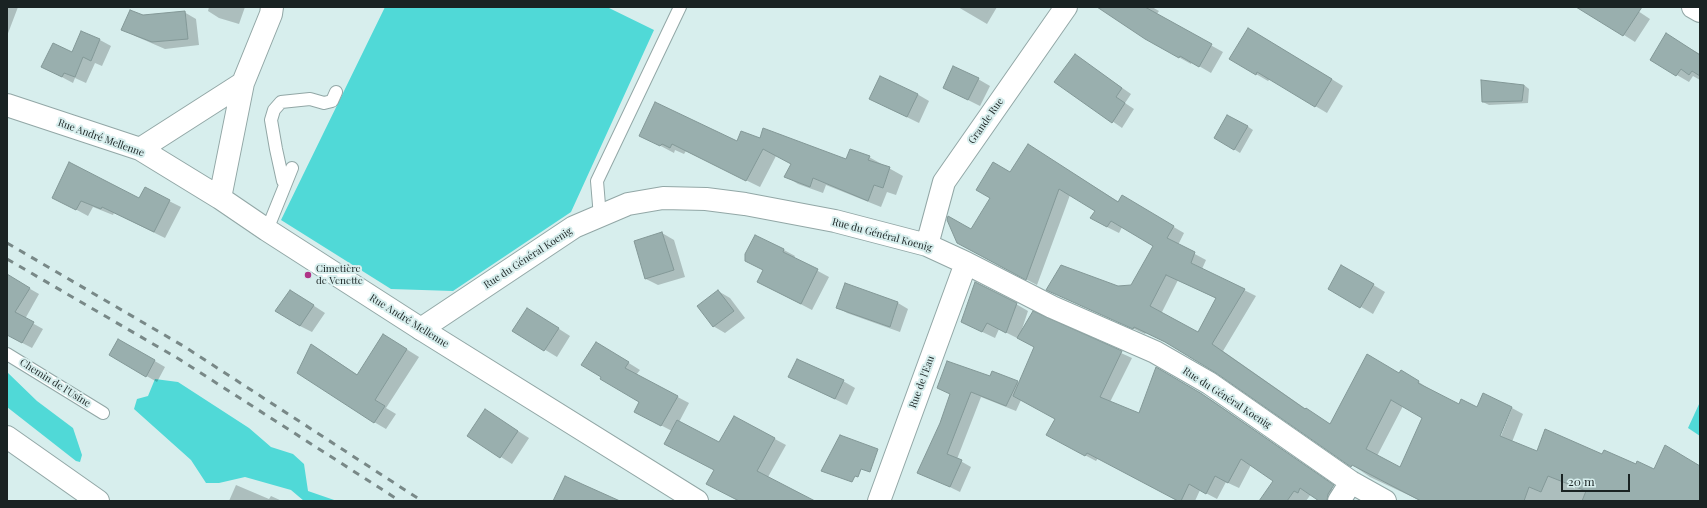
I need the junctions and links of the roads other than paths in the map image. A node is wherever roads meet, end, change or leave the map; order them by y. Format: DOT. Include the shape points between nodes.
graph roads {
  1 [pos="272,7"];
  2 [pos="680,7"];
  3 [pos="1066,7"];
  4 [pos="1693,7"];
  5 [pos="1700,12"];
  6 [pos="243,83"];
  7 [pos="336,92"];
  8 [pos="7,105"];
  9 [pos="140,149"];
  10 [pos="292,168"];
  11 [pos="286,184"];
  12 [pos="220,198"];
  13 [pos="600,217"];
  14 [pos="266,230"];
  15 [pos="927,245"];
  16 [pos="966,263"];
  17 [pos="421,329"];
  18 [pos="7,354"];
  19 [pos="103,413"];
  20 [pos="7,437"];
  21 [pos="1351,482"];
  22 [pos="98,501"];
  23 [pos="697,501"];
  24 [pos="879,501"];
  25 [pos="1339,501"];
  26 [pos="1385,501"];
  1 -- 6 [label="street"];
  2 -- 13 [label="lane" via="597,181"];
  3 -- 15 [label="street, Grande Rue" via="944,182"];
  4 -- 5 [label="street"];
  6 -- 9 [label="street"];
  6 -- 12 [label="street"];
  7 -- 11 [label="lane" via="332,101 324,103 310,99 281,102 274,110 271,120 283,181"];
  8 -- 9 [label="street, Rue André Mellenne"];
  9 -- 12 [label="street, Rue André Mellenne"];
  10 -- 11 [label="lane"];
  11 -- 14 [label="lane"];
  12 -- 14 [label="street, Rue André Mellenne"];
  13 -- 15 [label="street, Rue du Général Koenig" via="628,204 663,198 706,199 834,221"];
  13 -- 17 [label="street, Rue du Général Koenig" via="574,228"];
  14 -- 17 [label="street, Rue André Mellenne"];
  15 -- 16 [label="street, Rue du Général Koenig"];
  16 -- 21 [label="street, Rue du Général Koenig" via="1052,307 1155,352 1208,383"];
  16 -- 24 [label="street, Rue de l'Eau"];
  17 -- 23 [label="street, Rue André Mellenne"];
  18 -- 19 [label="lane, Chemin de l'Usine"];
  20 -- 22 [label="street"];
  21 -- 25 [label="street"];
  21 -- 26 [label="street, Rue du Général Koenig"];
}
